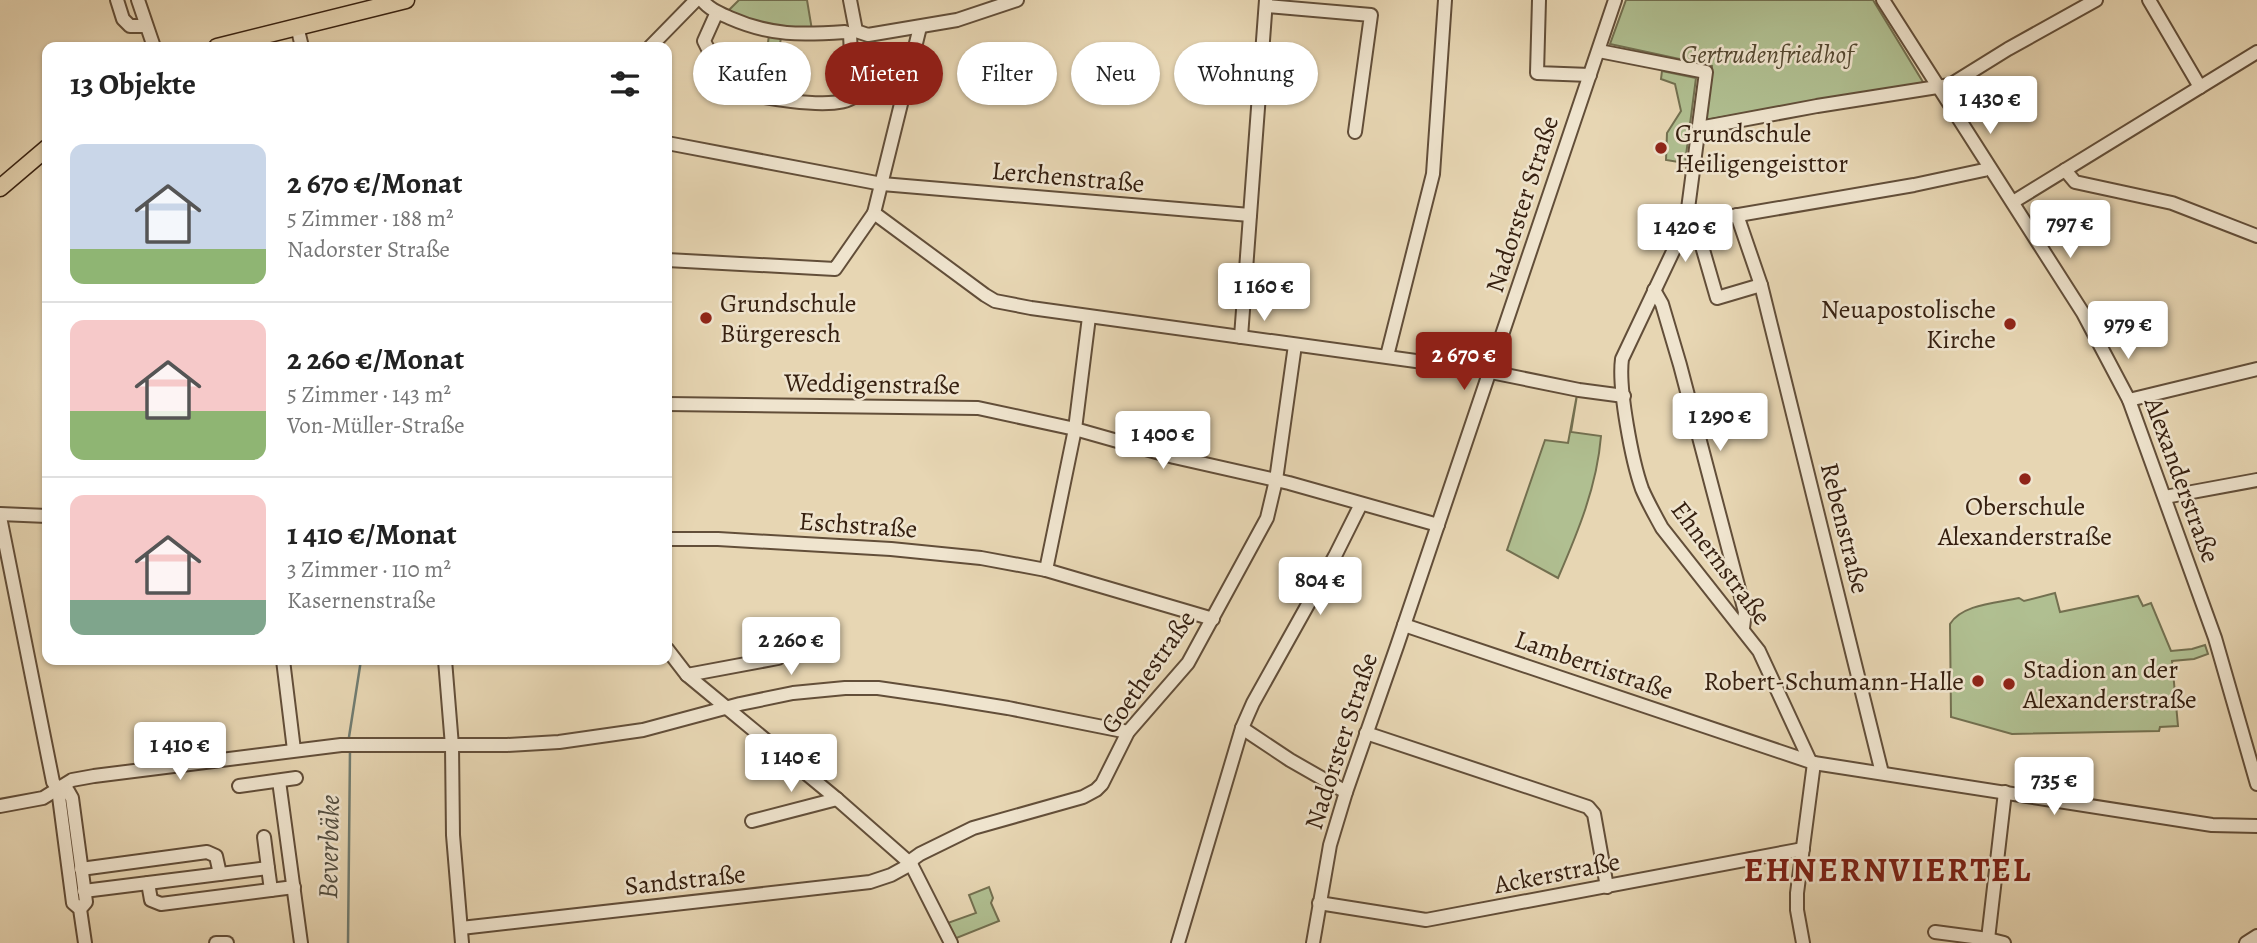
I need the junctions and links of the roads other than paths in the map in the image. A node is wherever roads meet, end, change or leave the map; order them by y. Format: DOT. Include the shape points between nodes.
graph roads {
  1 [pos="117,0"];
  2 [pos="138,0"];
  3 [pos="406,0"];
  4 [pos="696,0"];
  5 [pos="702,0"];
  6 [pos="850,0"];
  7 [pos="1017,0"];
  8 [pos="1445,0"];
  9 [pos="1539,0"];
  10 [pos="1615,0"];
  11 [pos="1883,0"];
  12 [pos="2096,0"];
  13 [pos="2149,0"];
  14 [pos="1266,3"];
  15 [pos="373,4"];
  16 [pos="994,4"];
  17 [pos="1360,7"];
  18 [pos="717,12"];
  19 [pos="146,26"];
  20 [pos="297,26"];
  21 [pos="920,27"];
  22 [pos="853,32"];
  23 [pos="152,42"];
  24 [pos="236,42"];
  25 [pos="301,42"];
  26 [pos="655,42"];
  27 [pos="1599,51"];
  28 [pos="2257,52"];
  29 [pos="1590,75"];
  30 [pos="2200,87"];
  31 [pos="1939,88"];
  32 [pos="1699,128"];
  33 [pos="1355,132"];
  34 [pos="672,144"];
  35 [pos="42,152"];
  36 [pos="1989,167"];
  37 [pos="2065,170"];
  38 [pos="882,184"];
  39 [pos="0,187"];
  40 [pos="2013,202"];
  41 [pos="874,213"];
  42 [pos="1250,215"];
  43 [pos="1737,215"];
  44 [pos="1691,223"];
  45 [pos="2257,236"];
  46 [pos="672,260"];
  47 [pos="1761,285"];
  48 [pos="1654,290"];
  49 [pos="1089,317"];
  50 [pos="1241,337"];
  51 [pos="1295,345"];
  52 [pos="1387,356"];
  53 [pos="2257,369"];
  54 [pos="1490,371"];
  55 [pos="1623,396"];
  56 [pos="2129,400"];
  57 [pos="672,404"];
  58 [pos="1075,429"];
  59 [pos="1276,480"];
  60 [pos="2257,480"];
  61 [pos="2165,497"];
  62 [pos="1361,504"];
  63 [pos="0,515"];
  64 [pos="42,516"];
  65 [pos="1438,525"];
  66 [pos="672,539"];
  67 [pos="1046,570"];
  68 [pos="1213,619"];
  69 [pos="1404,625"];
  70 [pos="1743,628"];
  71 [pos="672,656"];
  72 [pos="778,658"];
  73 [pos="284,665"];
  74 [pos="445,665"];
  75 [pos="687,675"];
  76 [pos="725,708"];
  77 [pos="1242,728"];
  78 [pos="1128,732"];
  79 [pos="1366,733"];
  80 [pos="452,746"];
  81 [pos="294,750"];
  82 [pos="1812,762"];
  83 [pos="1882,773"];
  84 [pos="296,778"];
  85 [pos="279,781"];
  86 [pos="2257,784"];
  87 [pos="239,786"];
  88 [pos="58,789"];
  89 [pos="1346,792"];
  90 [pos="2005,792"];
  91 [pos="837,799"];
  92 [pos="0,806"];
  93 [pos="752,821"];
  94 [pos="2257,826"];
  95 [pos="264,837"];
  96 [pos="1803,849"];
  97 [pos="911,864"];
  98 [pos="268,868"];
  99 [pos="81,869"];
  100 [pos="220,874"];
  101 [pos="148,883"];
  102 [pos="294,887"];
  103 [pos="1607,887"];
  104 [pos="271,890"];
  105 [pos="84,891"];
  106 [pos="1319,903"];
  107 [pos="80,909"];
  108 [pos="461,928"];
  109 [pos="1935,932"];
  110 [pos="2257,936"];
  111 [pos="1988,939"];
  112 [pos="85,943"];
  113 [pos="216,943"];
  114 [pos="227,943"];
  115 [pos="301,943"];
  116 [pos="462,943"];
  117 [pos="950,943"];
  118 [pos="1178,943"];
  119 [pos="1313,943"];
  120 [pos="1803,943"];
  121 [pos="2004,943"];
  122 [pos="2246,943"];
  1 -- 19 [label="street" via="130,26"];
  2 -- 19 [label="street"];
  3 -- 15 [label="main road"];
  4 -- 26 [label="street"];
  5 -- 18 [label="street"];
  6 -- 22 [label="street"];
  7 -- 16 [label="street"];
  8 -- 52 [label="street" via="1433,174"];
  9 -- 29 [label="street" via="1536,74"];
  10 -- 27 [label="street, Nadorster Straße"];
  11 -- 31 [label="street, Alexanderstraße"];
  12 -- 31 [label="street"];
  13 -- 30 [label="street"];
  14 -- 17 [label="street"];
  14 -- 42 [label="street"];
  15 -- 20 [label="main road"];
  16 -- 21 [label="street" via="957,20"];
  17 -- 33 [label="street" via="1371,15"];
  18 -- 22 [label="street" via="786,35"];
  18 -- 22 [label="street" via="704,41 717,57 726,88 801,103 838,103 853,97"];
  19 -- 23 [label="street"];
  20 -- 24 [label="main road"];
  20 -- 25 [label="street"];
  21 -- 22 [label="street" via="868,35"];
  21 -- 38 [label="street"];
  27 -- 29 [label="street, Nadorster Straße"];
  27 -- 32 [label="street, Ehnernstraße" via="1706,72"];
  28 -- 30 [label="street"];
  29 -- 54 [label="street, Nadorster Straße"];
  30 -- 37 [label="street"];
  31 -- 32 [label="street"];
  31 -- 36 [label="street, Alexanderstraße"];
  32 -- 44 [label="street, Ehnernstraße"];
  34 -- 38 [label="street, Lerchenstraße"];
  35 -- 39 [label="main road"];
  36 -- 40 [label="street, Alexanderstraße"];
  36 -- 43 [label="street" via="1914,186"];
  37 -- 40 [label="street"];
  37 -- 45 [label="street" via="2075,182 2172,203"];
  38 -- 41 [label="street"];
  38 -- 42 [label="street, Lerchenstraße"];
  40 -- 56 [label="street, Alexanderstraße" via="2097,336"];
  41 -- 46 [label="street" via="835,269"];
  41 -- 49 [label="street" via="995,300"];
  42 -- 50 [label="street"];
  43 -- 44 [label="street"];
  43 -- 47 [label="street, Rebenstraße"];
  44 -- 47 [label="street" via="1717,298"];
  44 -- 48 [label="street, Ehnernstraße"];
  47 -- 83 [label="street, Rebenstraße"];
  48 -- 55 [label="street, Ehnernstraße" via="1622,359"];
  48 -- 70 [label="street" via="1670,328 1742,598"];
  49 -- 50 [label="street"];
  49 -- 58 [label="street"];
  50 -- 51 [label="street"];
  51 -- 52 [label="street"];
  51 -- 59 [label="street, Goethestraße"];
  52 -- 54 [label="street"];
  53 -- 56 [label="street"];
  54 -- 55 [label="street"];
  54 -- 65 [label="street, Nadorster Straße"];
  55 -- 70 [label="street, Ehnernstraße" via="1641,486 1651,509 1706,586"];
  56 -- 61 [label="street, Alexanderstraße"];
  57 -- 58 [label="street, Weddigenstraße" via="978,408"];
  58 -- 59 [label="street, Weddigenstraße"];
  58 -- 67 [label="street"];
  59 -- 62 [label="street, Weddigenstraße"];
  59 -- 68 [label="street, Goethestraße" via="1267,518"];
  60 -- 61 [label="street"];
  61 -- 86 [label="street, Alexanderstraße" via="2218,646"];
  62 -- 65 [label="street, Weddigenstraße"];
  62 -- 77 [label="street"];
  63 -- 64 [label="street"];
  63 -- 88 [label="street"];
  65 -- 69 [label="street, Nadorster Straße"];
  66 -- 67 [label="street, Eschstraße" via="891,549"];
  67 -- 68 [label="street, Eschstraße"];
  68 -- 78 [label="street, Goethestraße" via="1178,677"];
  69 -- 79 [label="street, Nadorster Straße"];
  69 -- 82 [label="street, Lambertistraße"];
  70 -- 82 [label="street, Ehnernstraße" via="1759,651"];
  71 -- 75 [label="street"];
  72 -- 75 [label="street"];
  73 -- 81 [label="street"];
  74 -- 80 [label="street"];
  75 -- 76 [label="street"];
  76 -- 78 [label="street" via="801,692 878,688"];
  76 -- 80 [label="street" via="617,735"];
  76 -- 91 [label="street"];
  77 -- 89 [label="street"];
  77 -- 118 [label="street"];
  78 -- 97 [label="street, Goethestraße" via="1108,776 1096,790 973,828 920,854"];
  79 -- 89 [label="street, Nadorster Straße"];
  79 -- 103 [label="street" via="1588,807 1594,814"];
  80 -- 81 [label="street" via="341,745"];
  80 -- 108 [label="street"];
  81 -- 88 [label="street" via="94,776 72,780"];
  82 -- 83 [label="street, Lambertistraße"];
  82 -- 96 [label="street"];
  83 -- 90 [label="street, Lambertistraße"];
  84 -- 85 [label="street"];
  85 -- 87 [label="street"];
  85 -- 102 [label="street"];
  88 -- 92 [label="street" via="43,798"];
  88 -- 99 [label="street" via="68,791 72,798"];
  88 -- 107 [label="street" via="73,903"];
  89 -- 106 [label="street, Nadorster Straße"];
  90 -- 94 [label="street, Lambertistraße" via="2212,825"];
  90 -- 111 [label="street"];
  91 -- 93 [label="street"];
  91 -- 97 [label="street"];
  95 -- 98 [label="street"];
  96 -- 103 [label="street, Ackerstraße"];
  96 -- 120 [label="street" via="1797,894"];
  97 -- 108 [label="street, Sandstraße" via="870,882"];
  97 -- 117 [label="street"];
  98 -- 100 [label="street"];
  98 -- 104 [label="street"];
  99 -- 100 [label="street" via="207,852 216,856"];
  99 -- 105 [label="street"];
  100 -- 101 [label="street"];
  101 -- 104 [label="street" via="150,897 157,904"];
  101 -- 105 [label="street"];
  102 -- 104 [label="street"];
  102 -- 115 [label="street"];
  103 -- 106 [label="street, Ackerstraße" via="1426,920"];
  105 -- 107 [label="street" via="86,902"];
  106 -- 119 [label="street, Nadorster Straße"];
  107 -- 112 [label="street"];
  108 -- 116 [label="street"];
  109 -- 111 [label="street"];
  110 -- 122 [label="street"];
  111 -- 121 [label="street"];
  113 -- 114 [label="street"];
}
